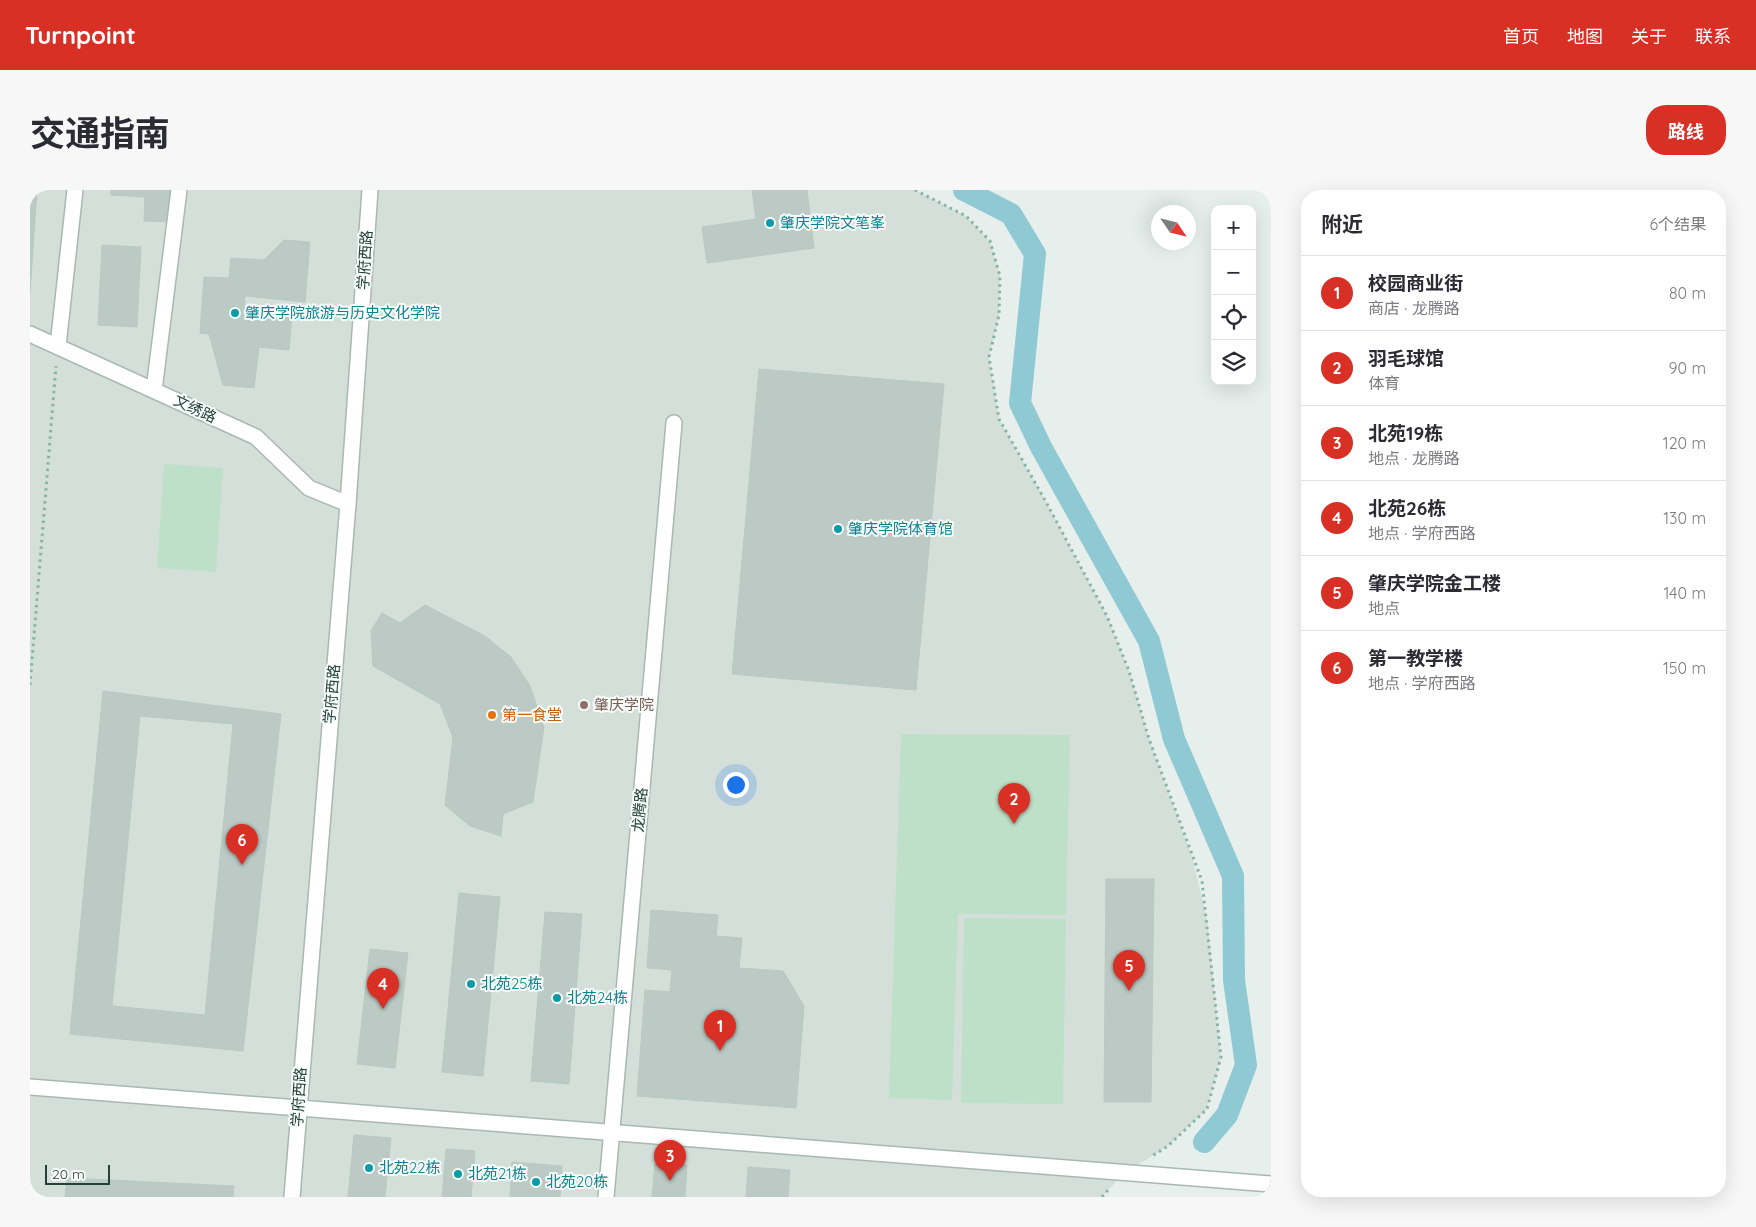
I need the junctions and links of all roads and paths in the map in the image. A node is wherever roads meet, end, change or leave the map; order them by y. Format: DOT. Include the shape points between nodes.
graph roads {
  1 [pos="75,190"];
  2 [pos="179,190"];
  3 [pos="369,190"];
  4 [pos="915,190"];
  5 [pos="30,334"];
  6 [pos="58,346"];
  7 [pos="154,390"];
  8 [pos="674,423"];
  9 [pos="348,504"];
  10 [pos="30,685"];
  11 [pos="30,1087"];
  12 [pos="298,1108"];
  13 [pos="612,1134"];
  14 [pos="1123,1174"];
  15 [pos="1271,1184"];
  16 [pos="292,1197"];
  17 [pos="606,1197"];
  18 [pos="1102,1197"];
  1 -- 6 [label="street"];
  2 -- 7 [label="street"];
  3 -- 9 [label="street, 学府西路"];
  4 -- 14 [label="path" via="966,216 990,241 1000,276 999,315 989,357 999,419 1107,616 1202,880 1221,1057 1208,1109 1168,1146"];
  5 -- 6 [label="street, 文绣路"];
  6 -- 7 [label="street, 文绣路"];
  6 -- 10 [label="path"];
  7 -- 9 [label="street, 文绣路" via="256,437 309,488"];
  8 -- 13 [label="street, 龙腾路"];
  9 -- 12 [label="street, 学府西路"];
  11 -- 12 [label="street"];
  12 -- 13 [label="street"];
  12 -- 16 [label="street, 学府西路"];
  13 -- 14 [label="street"];
  13 -- 17 [label="street, 龙腾路"];
  14 -- 15 [label="street"];
  14 -- 18 [label="path"];
}
